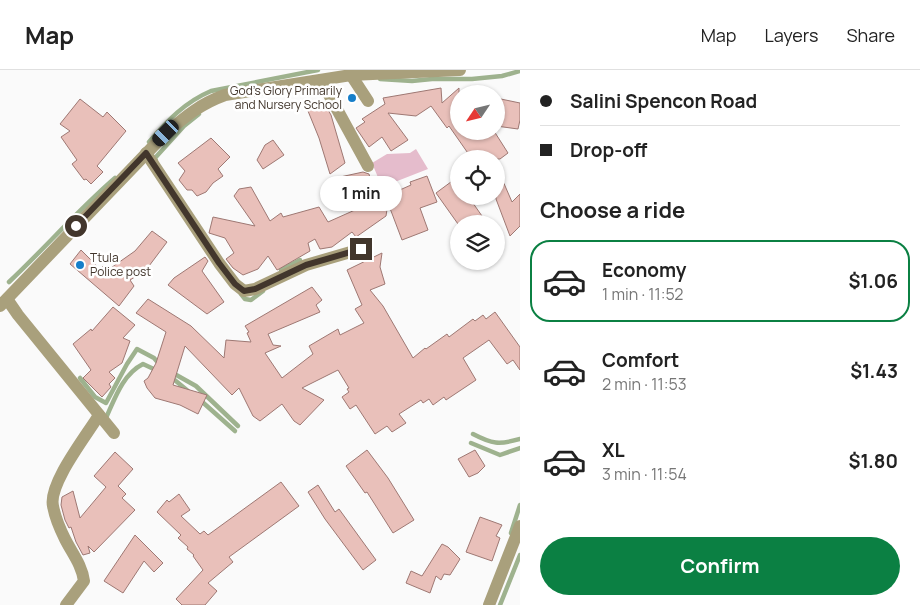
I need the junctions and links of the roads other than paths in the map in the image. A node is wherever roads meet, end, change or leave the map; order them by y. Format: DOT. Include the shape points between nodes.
graph roads {
  1 [pos="460,70"];
  2 [pos="351,76"];
  3 [pos="321,80"];
  4 [pos="368,102"];
  5 [pos="146,153"];
  6 [pos="368,166"];
  7 [pos="361,249"];
  8 [pos="4,302"];
  9 [pos="99,415"];
  10 [pos="114,433"];
  11 [pos="520,526"];
  12 [pos="66,605"];
  13 [pos="489,605"];
  1 -- 2 [label="street"];
  2 -- 3 [label="street"];
  2 -- 4 [label="street"];
  3 -- 5 [label="street" via="225,95 209,101 192,110"];
  3 -- 6 [label="street"];
  5 -- 7 [label="street" via="219,263 244,291 306,265"];
  5 -- 8 [label="street"];
  8 -- 9 [label="street"];
  9 -- 10 [label="street"];
  9 -- 12 [label="street" via="53,491 52,506 84,581"];
  11 -- 13 [label="street"];
}
